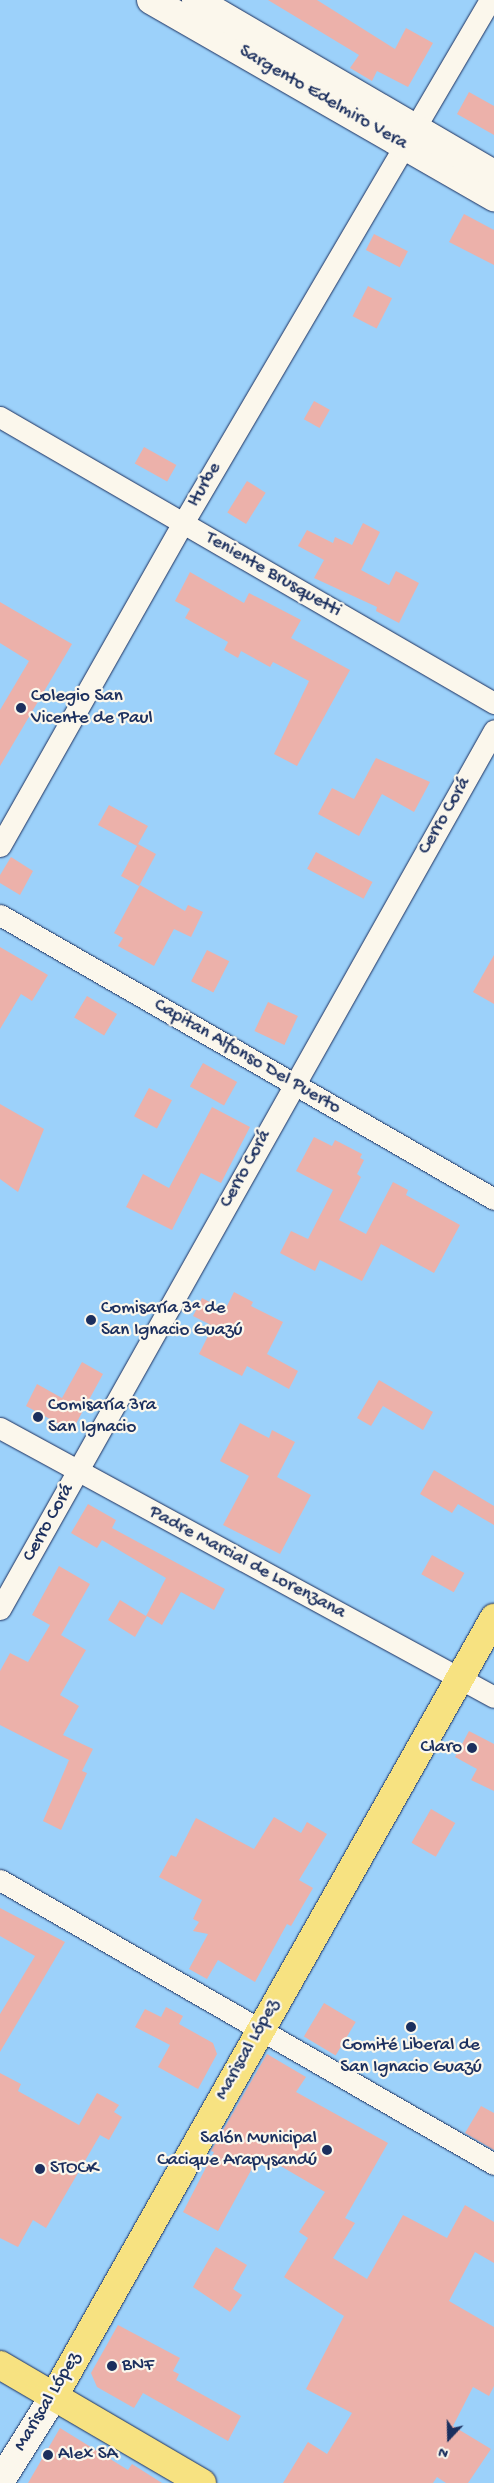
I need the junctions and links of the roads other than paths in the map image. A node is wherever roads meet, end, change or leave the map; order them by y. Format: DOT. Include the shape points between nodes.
graph roads {
  1 [pos="151,0"];
  2 [pos="196,0"];
  3 [pos="490,0"];
  4 [pos="409,135"];
  5 [pos="494,174"];
  6 [pos="494,197"];
  7 [pos="0,417"];
  8 [pos="183,523"];
  9 [pos="494,703"];
  10 [pos="494,730"];
  11 [pos="0,846"];
  12 [pos="0,916"];
  13 [pos="294,1083"];
  14 [pos="494,1199"];
  15 [pos="0,1428"];
  16 [pos="78,1472"];
  17 [pos="0,1609"];
  18 [pos="494,1618"];
  19 [pos="461,1678"];
  20 [pos="494,1697"];
  21 [pos="0,1880"];
  22 [pos="259,2029"];
  23 [pos="494,2164"];
  24 [pos="0,2365"];
  25 [pos="54,2396"];
  26 [pos="0,2482"];
  27 [pos="202,2483"];
  1 -- 4 [label="street, Sargento Edelmiro Vera"];
  2 -- 4 [label="street, Sargento Edelmiro Vera"];
  3 -- 4 [label="street, Iturbe"];
  4 -- 5 [label="street, Sargento Edelmiro Vera"];
  4 -- 6 [label="street, Sargento Edelmiro Vera"];
  4 -- 8 [label="street, Iturbe"];
  7 -- 8 [label="street, Teniente Brusquetti"];
  8 -- 9 [label="street, Teniente Brusquetti"];
  8 -- 11 [label="street, Iturbe"];
  10 -- 13 [label="street, Cerro Corá"];
  12 -- 13 [label="street, Capitan Alfonso Del Puerto"];
  13 -- 14 [label="street, Capitan Alfonso Del Puerto"];
  13 -- 16 [label="street, Cerro Corá"];
  15 -- 16 [label="street, Padre Marcial de Lorenzana"];
  16 -- 17 [label="street, Cerro Corá"];
  16 -- 19 [label="street, Padre Marcial de Lorenzana"];
  18 -- 19 [label="main road, Mariscal López"];
  19 -- 20 [label="street, Padre Marcial de Lorenzana"];
  19 -- 22 [label="main road, Mariscal López"];
  21 -- 22 [label="street"];
  22 -- 23 [label="street"];
  22 -- 25 [label="main road, Mariscal López"];
  24 -- 25 [label="main road"];
  25 -- 26 [label="street, Mariscal López"];
  25 -- 27 [label="main road"];
}
